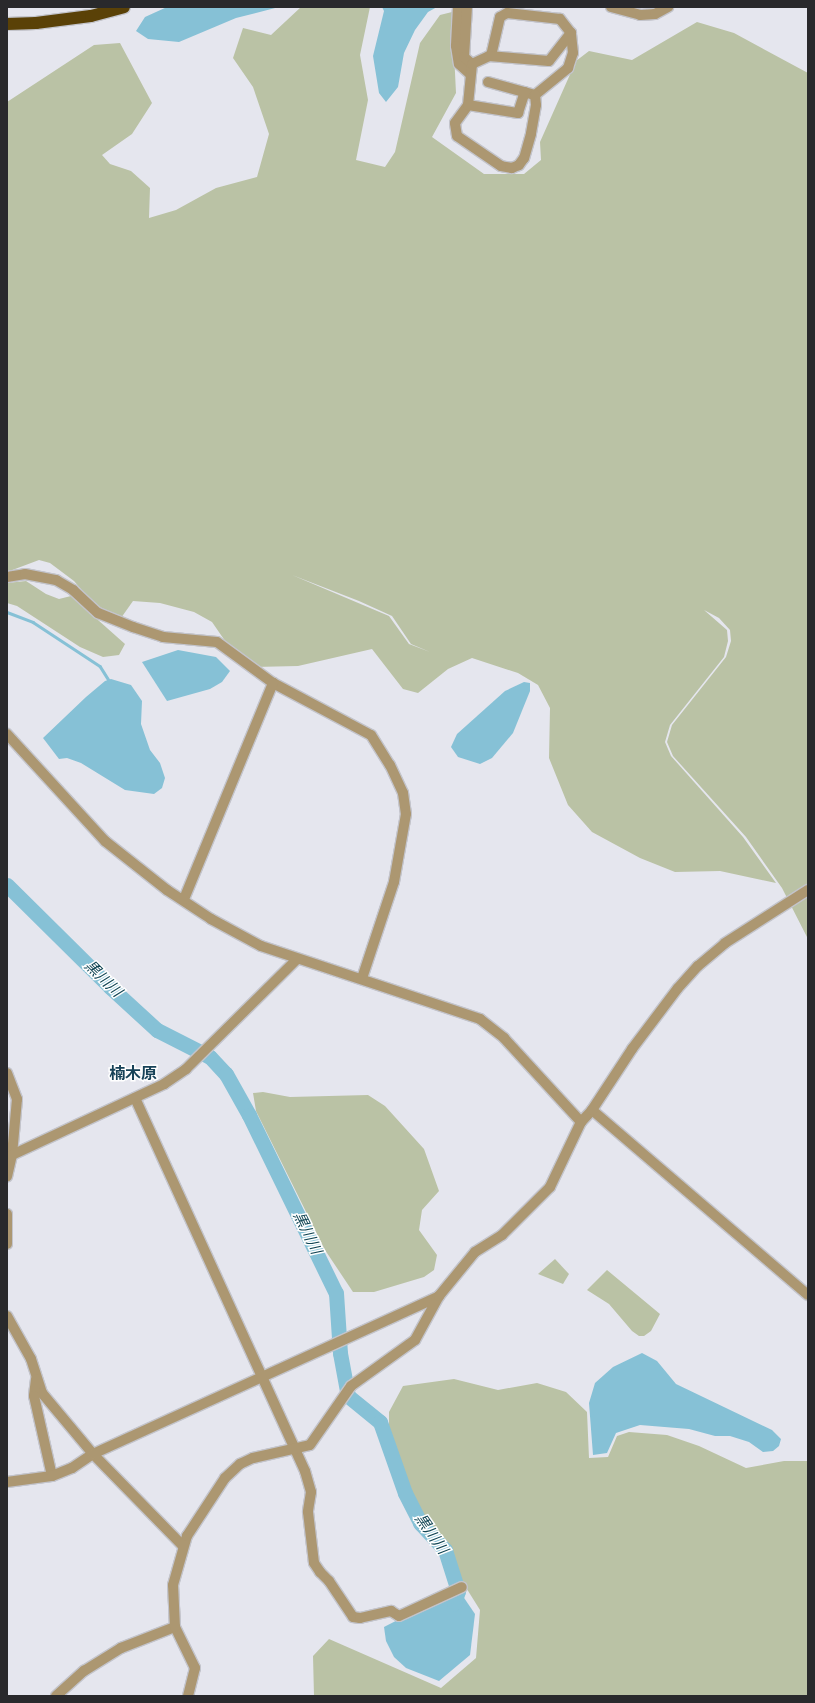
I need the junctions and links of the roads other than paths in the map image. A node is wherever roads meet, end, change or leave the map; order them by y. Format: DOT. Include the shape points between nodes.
graph roads {
  1 [pos="124,7"];
  2 [pos="458,7"];
  3 [pos="467,7"];
  4 [pos="611,7"];
  5 [pos="668,7"];
  6 [pos="7,24"];
  7 [pos="571,33"];
  8 [pos="491,56"];
  9 [pos="472,64"];
  10 [pos="470,74"];
  11 [pos="488,82"];
  12 [pos="525,92"];
  13 [pos="535,95"];
  14 [pos="468,105"];
  15 [pos="7,577"];
  16 [pos="273,683"];
  17 [pos="7,734"];
  18 [pos="808,890"];
  19 [pos="184,899"];
  20 [pos="297,959"];
  21 [pos="362,978"];
  22 [pos="7,1073"];
  23 [pos="135,1098"];
  24 [pos="592,1110"];
  25 [pos="581,1122"];
  26 [pos="12,1155"];
  27 [pos="7,1176"];
  28 [pos="7,1214"];
  29 [pos="7,1244"];
  30 [pos="808,1295"];
  31 [pos="439,1296"];
  32 [pos="7,1316"];
  33 [pos="36,1373"];
  34 [pos="262,1376"];
  35 [pos="294,1449"];
  36 [pos="93,1454"];
  37 [pos="52,1476"];
  38 [pos="7,1482"];
  39 [pos="183,1546"];
  40 [pos="462,1587"];
  41 [pos="175,1627"];
  42 [pos="56,1696"];
  43 [pos="188,1696"];
  1 -- 6 [label="highway" via="91,16 36,24"];
  2 -- 10 [label="street" via="456,46 459,64"];
  3 -- 9 [label="street" via="464,57"];
  4 -- 5 [label="street" via="640,15 655,14"];
  7 -- 8 [label="street" via="548,60"];
  7 -- 8 [label="street" via="560,20 507,13 500,17"];
  7 -- 13 [label="street" via="573,53 568,68"];
  8 -- 9 [label="street"];
  9 -- 10 [label="street"];
  10 -- 14 [label="street"];
  11 -- 12 [label="street"];
  12 -- 13 [label="street"];
  12 -- 14 [label="street" via="518,113"];
  13 -- 14 [label="street" via="536,105 531,134 524,158 512,168 501,166 457,136 455,123"];
  15 -- 16 [label="street" via="25,574 56,580 73,590 98,612 133,627 163,637 217,642"];
  16 -- 19 [label="street"];
  16 -- 21 [label="street" via="371,735 390,765 403,793 406,814 394,882"];
  17 -- 19 [label="street" via="105,841 167,890"];
  18 -- 24 [label="street" via="725,943 698,966 632,1049"];
  19 -- 20 [label="street" via="211,919 261,946"];
  20 -- 21 [label="street"];
  20 -- 23 [label="street" via="186,1069 164,1084"];
  21 -- 25 [label="street" via="480,1019 548,1085"];
  22 -- 26 [label="street" via="17,1099"];
  23 -- 26 [label="street"];
  23 -- 34 [label="street"];
  24 -- 25 [label="street"];
  24 -- 30 [label="street"];
  25 -- 31 [label="street" via="550,1186 502,1235 475,1252"];
  26 -- 27 [label="street"];
  28 -- 29 [label="street"];
  31 -- 34 [label="street"];
  31 -- 35 [label="street" via="415,1340 351,1386 310,1445"];
  32 -- 33 [label="street"];
  33 -- 36 [label="street" via="42,1393"];
  33 -- 37 [label="street" via="34,1396"];
  34 -- 35 [label="street"];
  34 -- 36 [label="street"];
  35 -- 39 [label="street" via="253,1458 240,1464 225,1478"];
  35 -- 40 [label="street" via="305,1471 311,1492 308,1512 314,1563 353,1617 391,1611 400,1616"];
  36 -- 37 [label="street" via="72,1468"];
  36 -- 39 [label="street"];
  37 -- 38 [label="street"];
  39 -- 41 [label="street" via="172,1596"];
  41 -- 42 [label="street" via="121,1648 84,1671"];
  41 -- 43 [label="street" via="195,1668"];
}
